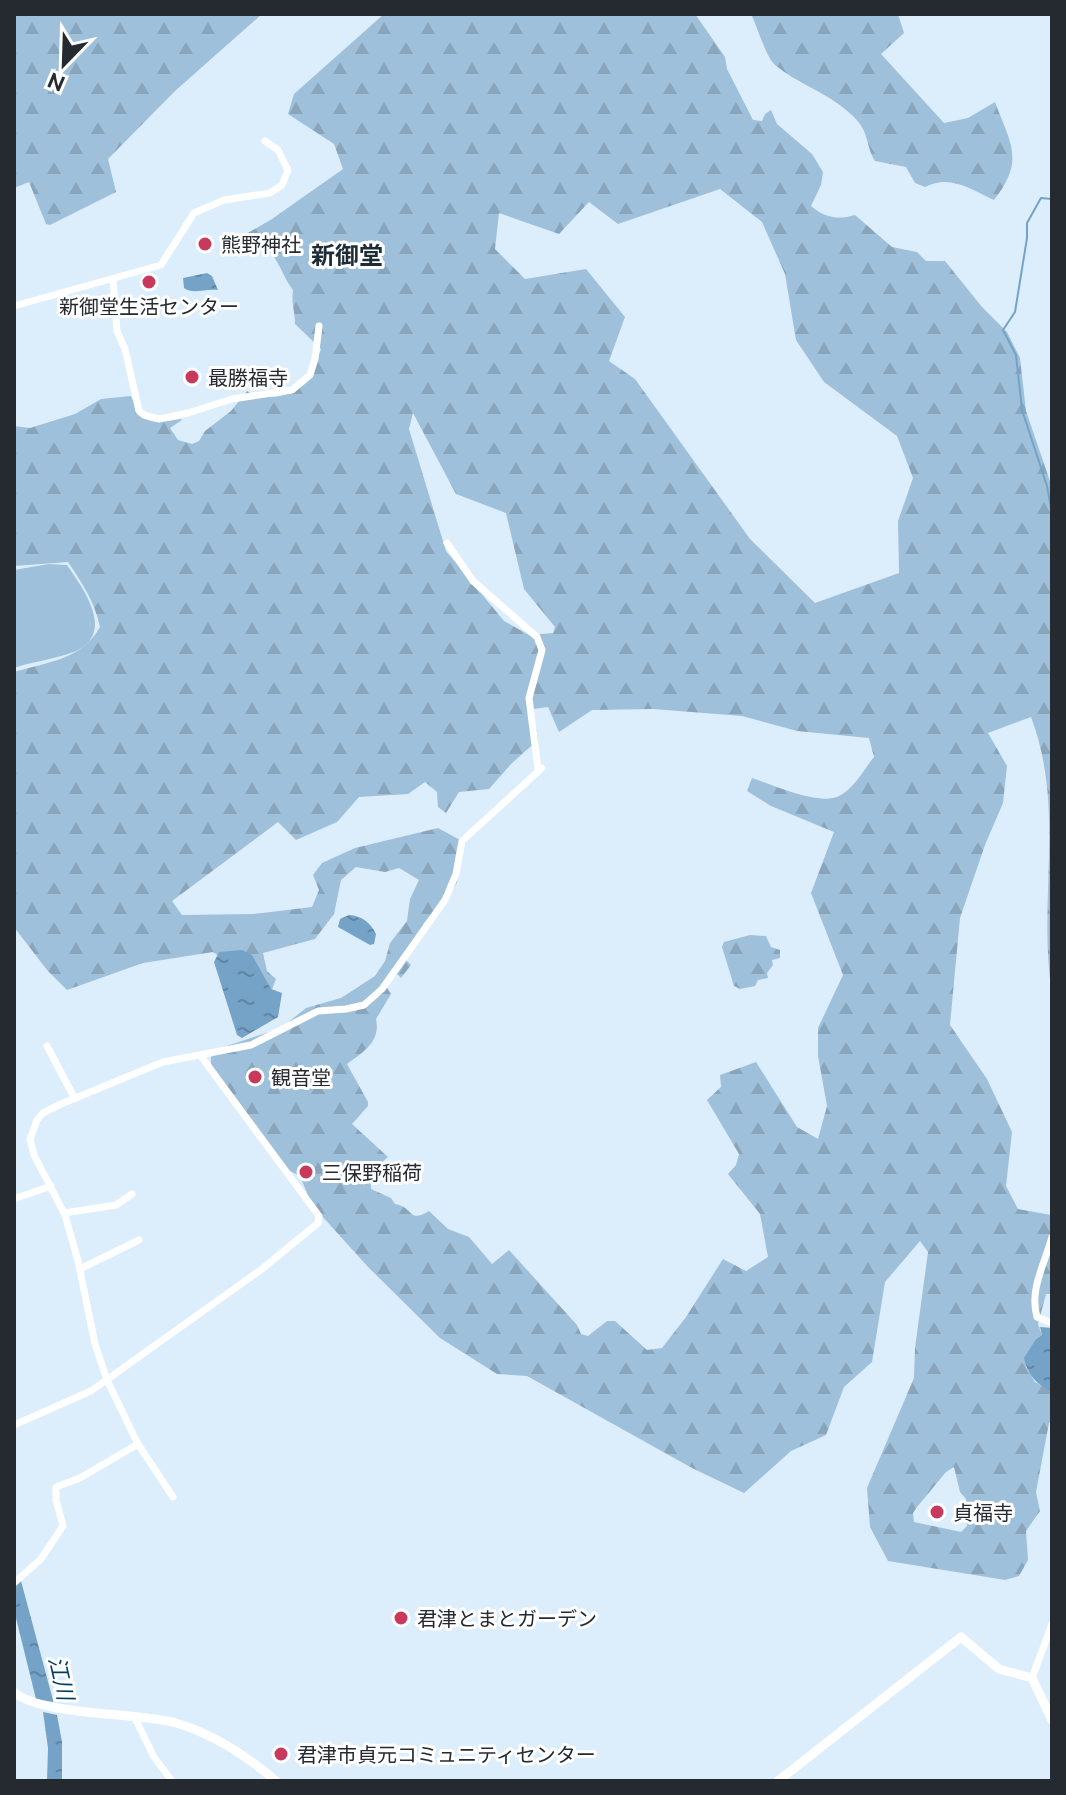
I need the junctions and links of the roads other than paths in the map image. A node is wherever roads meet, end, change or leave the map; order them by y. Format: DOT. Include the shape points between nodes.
graph roads {
  1 [pos="265,141"];
  2 [pos="113,279"];
  3 [pos="14,306"];
  4 [pos="319,326"];
  5 [pos="447,543"];
  6 [pos="47,1046"];
  7 [pos="200,1055"];
  8 [pos="75,1099"];
  9 [pos="51,1186"];
  10 [pos="132,1194"];
  11 [pos="14,1199"];
  12 [pos="64,1213"];
  13 [pos="1052,1237"];
  14 [pos="139,1240"];
  15 [pos="80,1269"];
  16 [pos="1052,1323"];
  17 [pos="107,1380"];
  18 [pos="14,1425"];
  19 [pos="138,1444"];
  20 [pos="173,1497"];
  21 [pos="14,1583"];
  22 [pos="1052,1624"];
  23 [pos="1032,1678"];
  24 [pos="16,1696"];
  25 [pos="134,1716"];
  26 [pos="1052,1720"];
  27 [pos="172,1781"];
  28 [pos="276,1781"];
  29 [pos="778,1781"];
  1 -- 2 [label="street" via="278,150 288,170 278,189 224,200 194,213 161,265"];
  2 -- 3 [label="street"];
  2 -- 4 [label="street" via="117,331 136,401 139,411 153,419 292,390 310,375"];
  5 -- 7 [label="street" via="473,581 537,637 542,650 529,698 540,769 462,841 445,900 372,999 355,1008 305,1015 251,1045"];
  6 -- 8 [label="street"];
  7 -- 8 [label="street" via="163,1062"];
  7 -- 17 [label="street" via="319,1216 318,1223"];
  8 -- 9 [label="street" via="43,1113 30,1139"];
  9 -- 11 [label="street"];
  9 -- 12 [label="street"];
  10 -- 12 [label="street" via="116,1205"];
  12 -- 15 [label="street"];
  13 -- 16 [label="street" via="1034,1307 1037,1317"];
  14 -- 15 [label="street"];
  15 -- 17 [label="street"];
  17 -- 18 [label="street"];
  17 -- 19 [label="street"];
  19 -- 20 [label="street"];
  19 -- 21 [label="street" via="56,1487 63,1526 41,1559"];
  22 -- 23 [label="street"];
  23 -- 26 [label="street"];
  23 -- 29 [label="street" via="999,1669 961,1637"];
  24 -- 25 [label="street" via="61,1708"];
  25 -- 27 [label="street"];
  25 -- 28 [label="street" via="177,1724 218,1741"];
}
